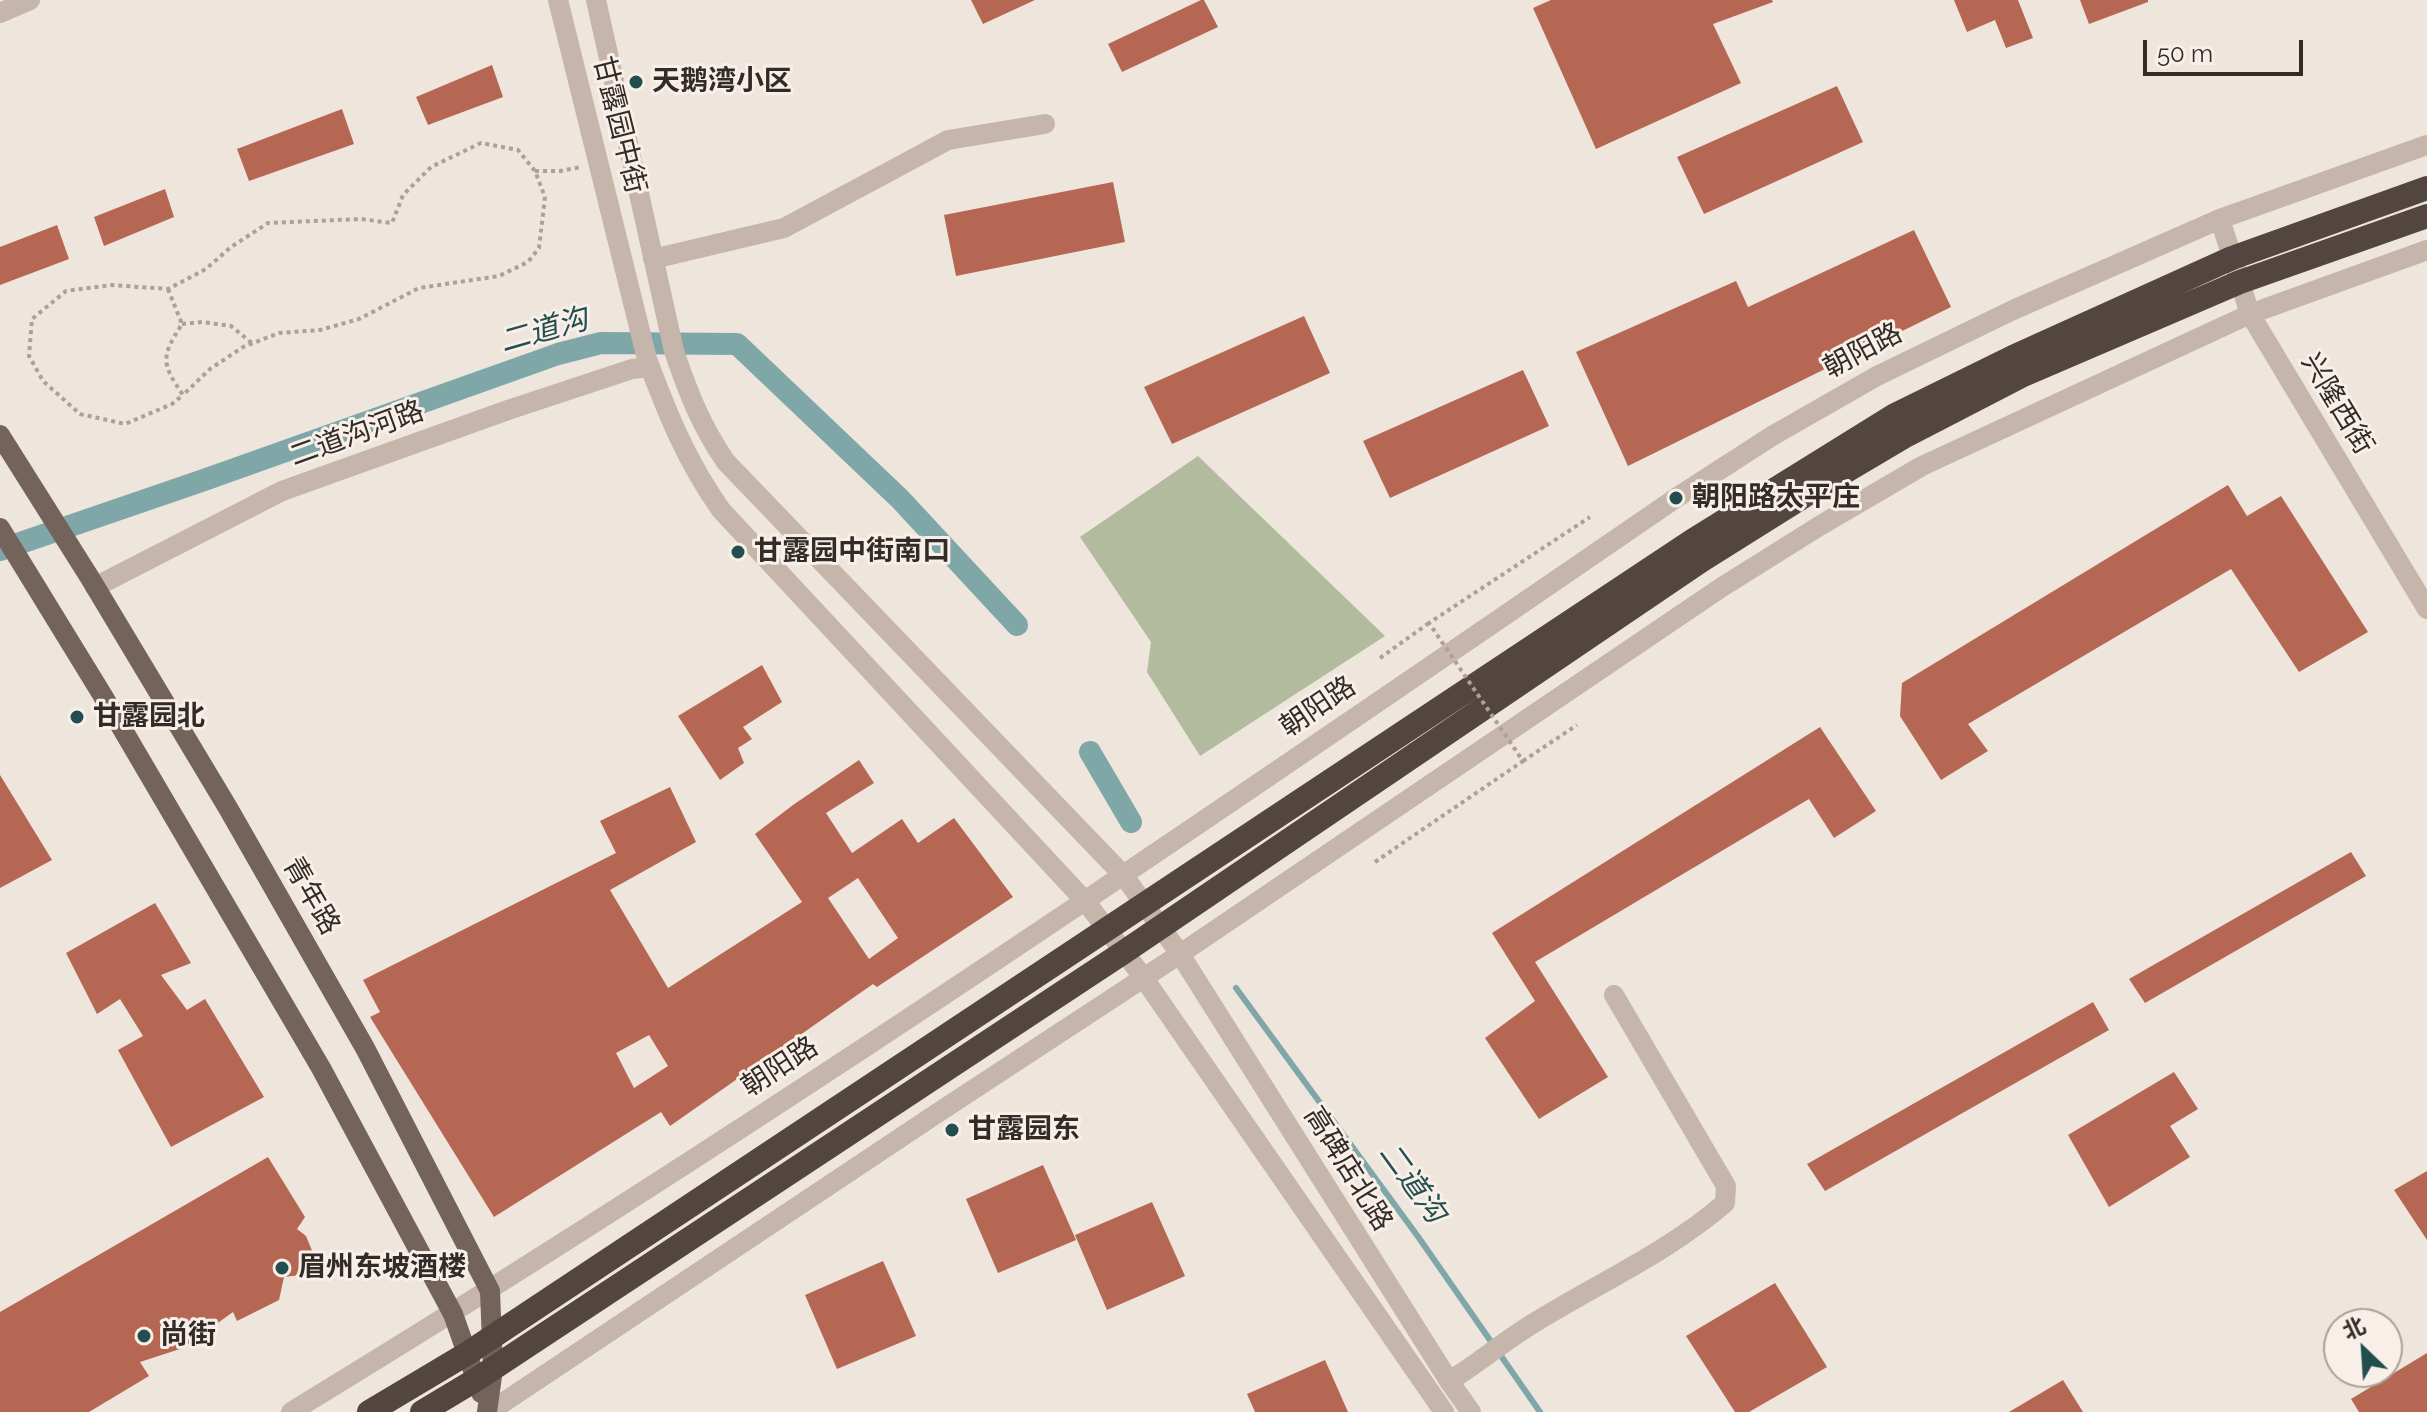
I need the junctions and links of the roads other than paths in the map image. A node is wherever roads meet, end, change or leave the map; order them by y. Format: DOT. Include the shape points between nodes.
graph roads {
  1 [pos="30,0"];
  2 [pos="558,0"];
  3 [pos="596,0"];
  4 [pos="0,13"];
  5 [pos="1045,124"];
  6 [pos="2427,145"];
  7 [pos="2427,188"];
  8 [pos="2427,216"];
  9 [pos="2220,219"];
  10 [pos="2427,250"];
  11 [pos="2232,258"];
  12 [pos="653,259"];
  13 [pos="2240,282"];
  14 [pos="2250,314"];
  15 [pos="649,363"];
  16 [pos="0,435"];
  17 [pos="0,528"];
  18 [pos="93,582"];
  19 [pos="2427,609"];
  20 [pos="1124,876"];
  21 [pos="1086,902"];
  22 [pos="1144,903"];
  23 [pos="1161,927"];
  24 [pos="1107,929"];
  25 [pos="1124,952"];
  26 [pos="1180,954"];
  27 [pos="1143,977"];
  28 [pos="1614,995"];
  29 [pos="490,1291"];
  30 [pos="453,1314"];
  31 [pos="491,1337"];
  32 [pos="468,1353"];
  33 [pos="485,1374"];
  34 [pos="1449,1381"];
  35 [pos="291,1412"];
  36 [pos="369,1412"];
  37 [pos="422,1412"];
  38 [pos="488,1412"];
  39 [pos="1444,1412"];
  40 [pos="1471,1412"];
  1 -- 4 [label="street"];
  2 -- 15 [label="street, 甘露园中街"];
  3 -- 12 [label="street, 甘露园中街"];
  5 -- 12 [label="street" via="948,140 784,228"];
  6 -- 9 [label="street, 朝阳路"];
  7 -- 11 [label="highway"];
  8 -- 13 [label="highway"];
  9 -- 11 [label="street, 兴隆西街"];
  9 -- 20 [label="street, 朝阳路" via="1904,362 1772,436"];
  10 -- 14 [label="street"];
  11 -- 13 [label="street, 兴隆西街"];
  11 -- 22 [label="highway" via="1895,415 1692,541"];
  12 -- 20 [label="street, 甘露园中街" via="674,351 701,422 726,462"];
  13 -- 14 [label="street, 兴隆西街"];
  13 -- 23 [label="highway" via="2021,376 1804,496"];
  14 -- 19 [label="street, 兴隆西街"];
  14 -- 26 [label="street" via="1922,466 1821,525 1695,604"];
  15 -- 18 [label="street, 二道沟河路" via="282,491"];
  15 -- 21 [label="street, 高碑店北路" via="682,447 721,510"];
  16 -- 18 [label="main road, 青年路"];
  17 -- 30 [label="main road, 青年路" via="321,1068"];
  18 -- 29 [label="main road, 青年路" via="365,1048"];
  20 -- 21 [label="street, 朝阳路"];
  20 -- 22 [label="street, 高碑店北路"];
  21 -- 24 [label="street, 高碑店北路"];
  21 -- 29 [label="street, 朝阳路"];
  22 -- 23 [label="street, 高碑店北路"];
  22 -- 24 [label="highway"];
  23 -- 25 [label="highway"];
  23 -- 26 [label="street, 高碑店北路"];
  24 -- 25 [label="street, 高碑店北路"];
  24 -- 31 [label="highway"];
  25 -- 27 [label="street, 高碑店北路"];
  25 -- 33 [label="highway"];
  26 -- 27 [label="street"];
  26 -- 34 [label="street, 高碑店北路"];
  27 -- 38 [label="street"];
  27 -- 39 [label="street, 高碑店北路"];
  28 -- 34 [label="street" via="1726,1186 1725,1203 1697,1227 1525,1329"];
  29 -- 30 [label="street, 朝阳路"];
  29 -- 31 [label="main road, 青年路"];
  30 -- 32 [label="main road, 青年路"];
  30 -- 35 [label="street, 朝阳路"];
  31 -- 32 [label="highway"];
  31 -- 33 [label="main road, 青年路"];
  32 -- 33 [label="main road, 青年路"];
  32 -- 36 [label="highway"];
  33 -- 37 [label="highway"];
  33 -- 38 [label="main road, 青年路"];
  34 -- 40 [label="street, 高碑店北路"];
}
